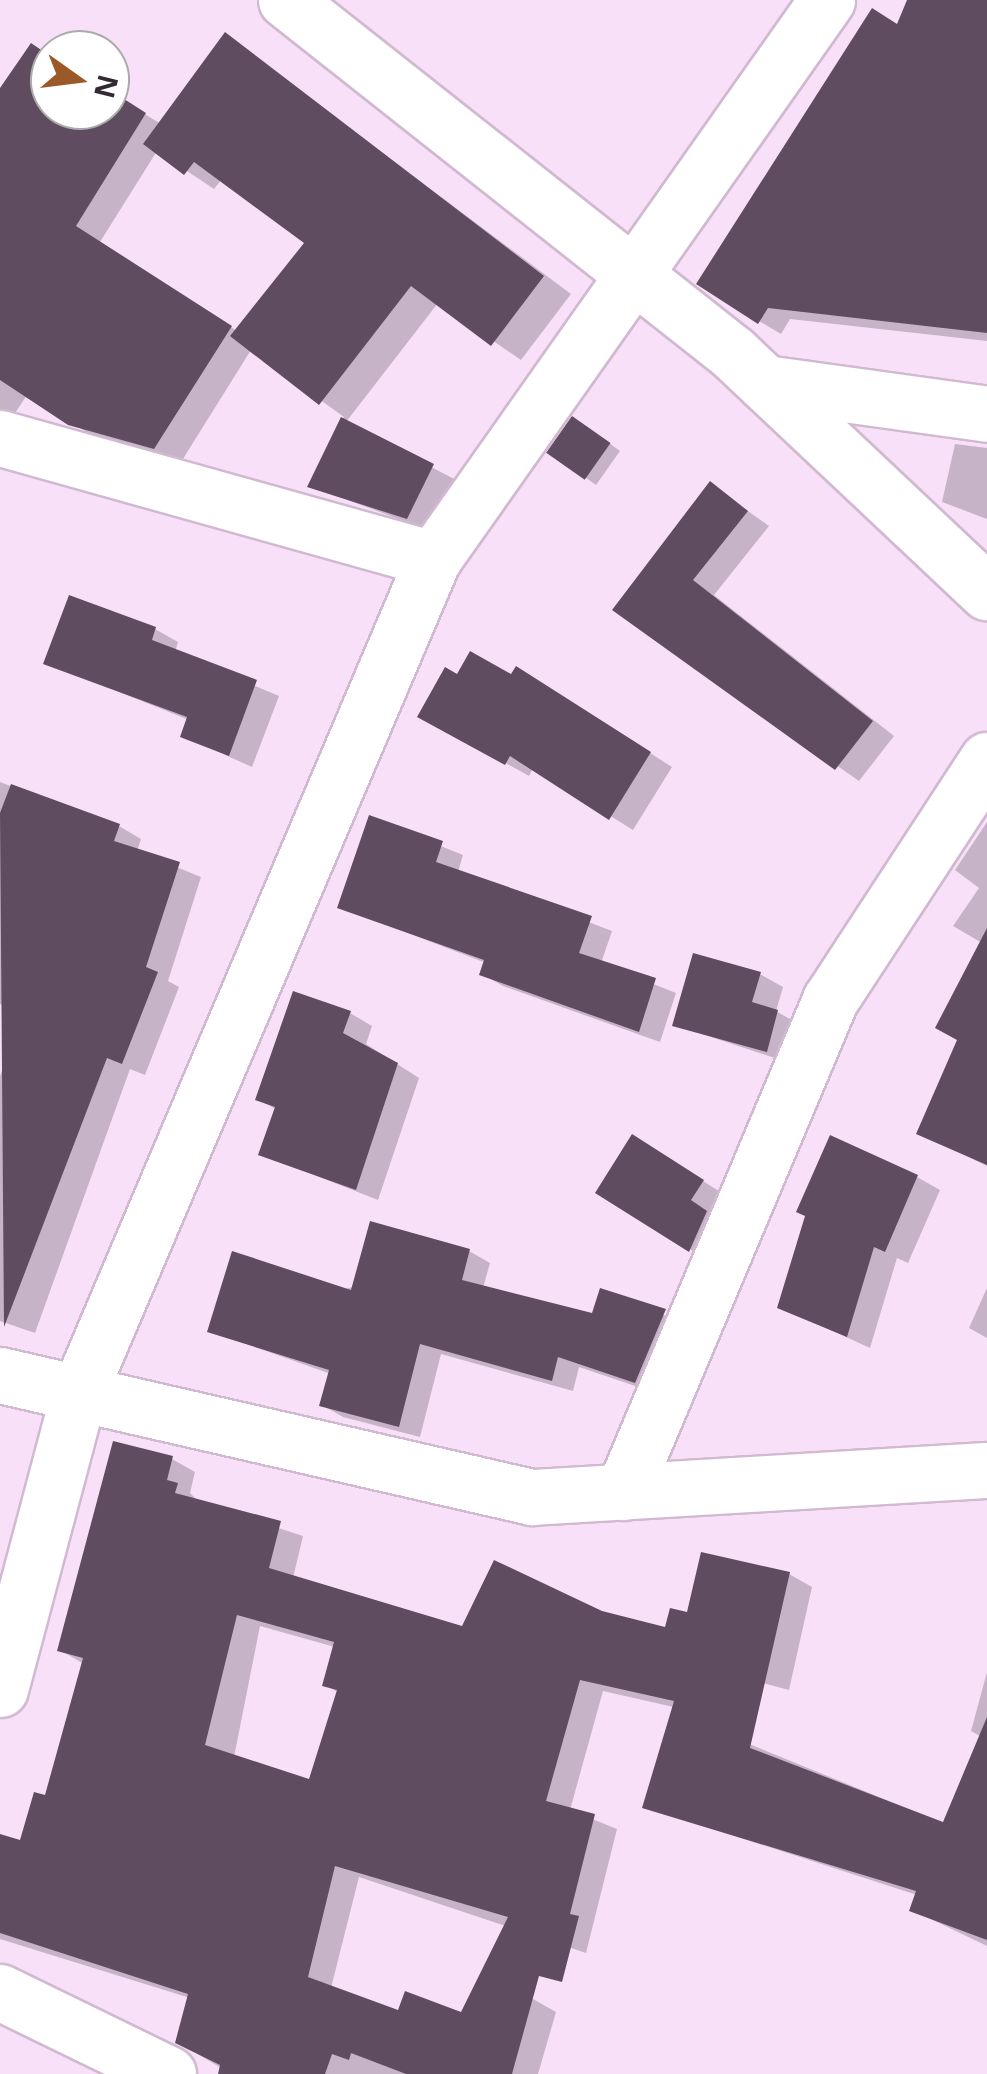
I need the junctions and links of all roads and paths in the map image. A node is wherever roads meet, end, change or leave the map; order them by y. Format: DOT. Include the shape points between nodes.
graph roads {
  1 [pos="286,0"];
  2 [pos="827,0"];
  3 [pos="638,278"];
  4 [pos="765,383"];
  5 [pos="987,414"];
  6 [pos="0,438"];
  7 [pos="433,559"];
  8 [pos="987,592"];
  9 [pos="987,760"];
  10 [pos="0,1375"];
  11 [pos="78,1392"];
  12 [pos="987,1470"];
  13 [pos="623,1492"];
  14 [pos="0,1689"];
  15 [pos="0,1992"];
  16 [pos="87,2054"];
  17 [pos="168,2074"];
  1 -- 3 [label="main road"];
  2 -- 3 [label="main road"];
  3 -- 4 [label="main road"];
  3 -- 7 [label="main road"];
  4 -- 5 [label="main road"];
  4 -- 8 [label="main road"];
  6 -- 7 [label="main road"];
  7 -- 11 [label="main road"];
  9 -- 13 [label="main road" via="830,1000"];
  10 -- 11 [label="main road"];
  11 -- 13 [label="main road" via="532,1497"];
  11 -- 14 [label="main road"];
  12 -- 13 [label="main road"];
  15 -- 16 [label="main road"];
  16 -- 17 [label="main road"];
}
